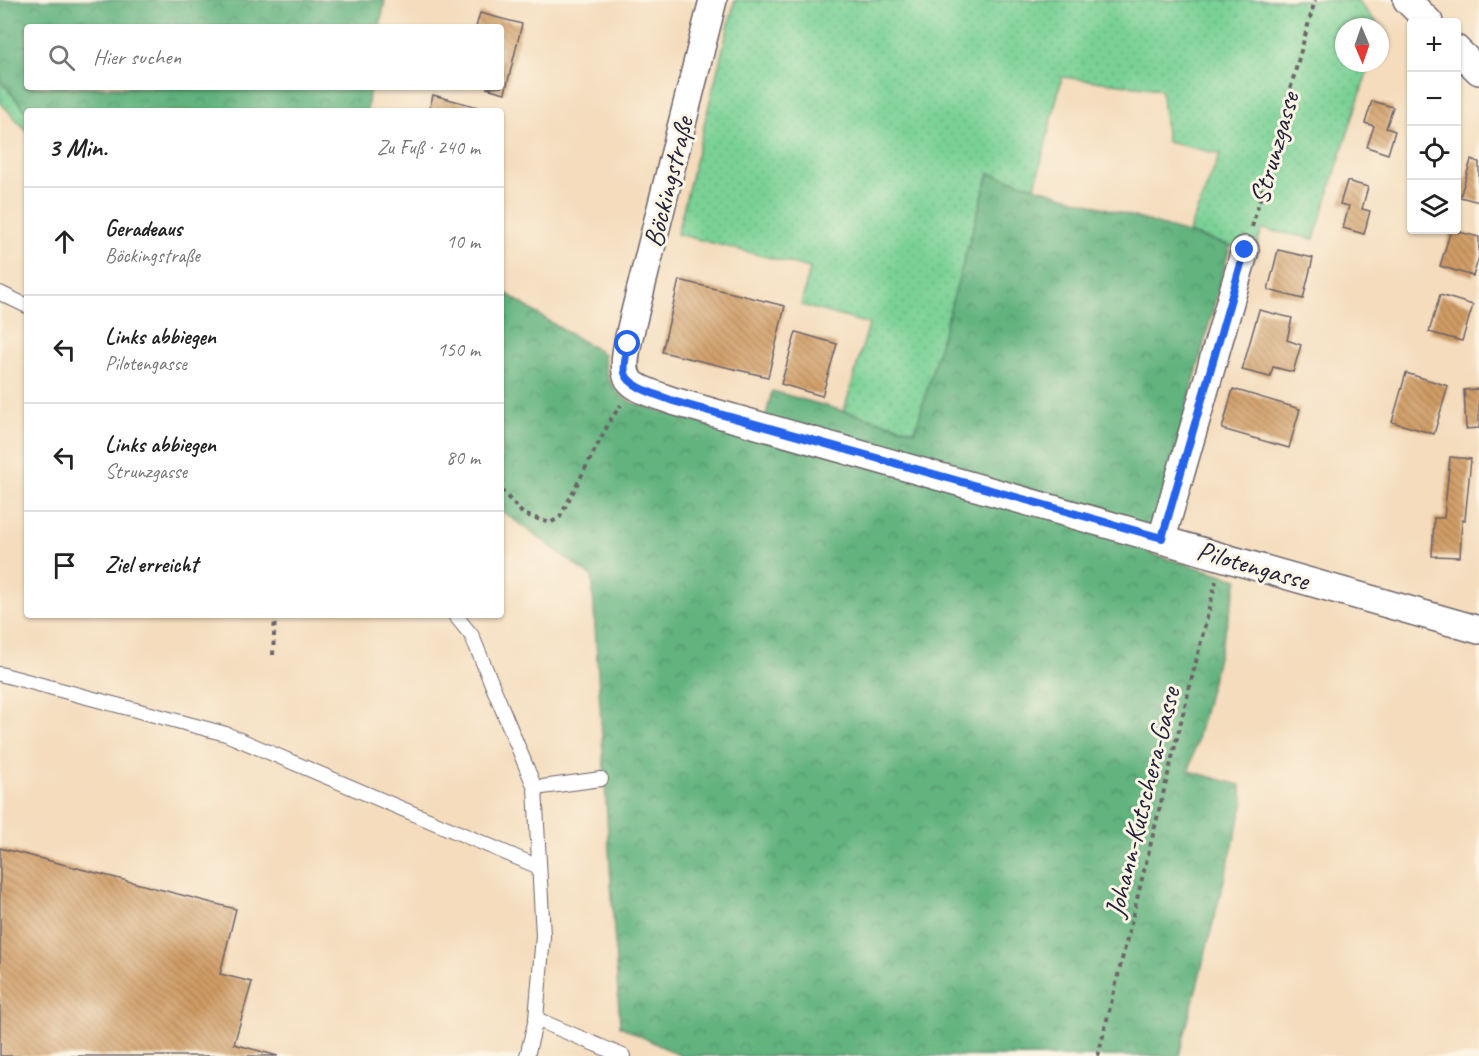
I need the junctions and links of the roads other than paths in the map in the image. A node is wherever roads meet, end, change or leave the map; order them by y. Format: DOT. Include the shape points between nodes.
graph roads {
  1 [pos="714,0"];
  2 [pos="1407,0"];
  3 [pos="1426,18"];
  4 [pos="1461,54"];
  5 [pos="1479,71"];
  6 [pos="1245,250"];
  7 [pos="0,293"];
  8 [pos="24,305"];
  9 [pos="630,375"];
  10 [pos="1162,538"];
  11 [pos="457,618"];
  12 [pos="1479,630"];
  13 [pos="0,674"];
  14 [pos="601,779"];
  15 [pos="535,788"];
  16 [pos="539,867"];
  17 [pos="536,1019"];
  18 [pos="527,1056"];
  19 [pos="623,1056"];
  1 -- 9 [label="street, Böckingstraße" via="633,320"];
  2 -- 3 [label="street"];
  4 -- 5 [label="street"];
  6 -- 10 [label="street"];
  7 -- 8 [label="lane"];
  9 -- 10 [label="street, Pilotengasse" via="673,401"];
  10 -- 12 [label="street, Pilotengasse"];
  11 -- 15 [label="lane" via="472,636"];
  13 -- 16 [label="lane" via="226,734"];
  14 -- 15 [label="lane"];
  15 -- 16 [label="lane"];
  16 -- 17 [label="lane" via="543,936"];
  17 -- 18 [label="lane"];
  17 -- 19 [label="lane"];
}
